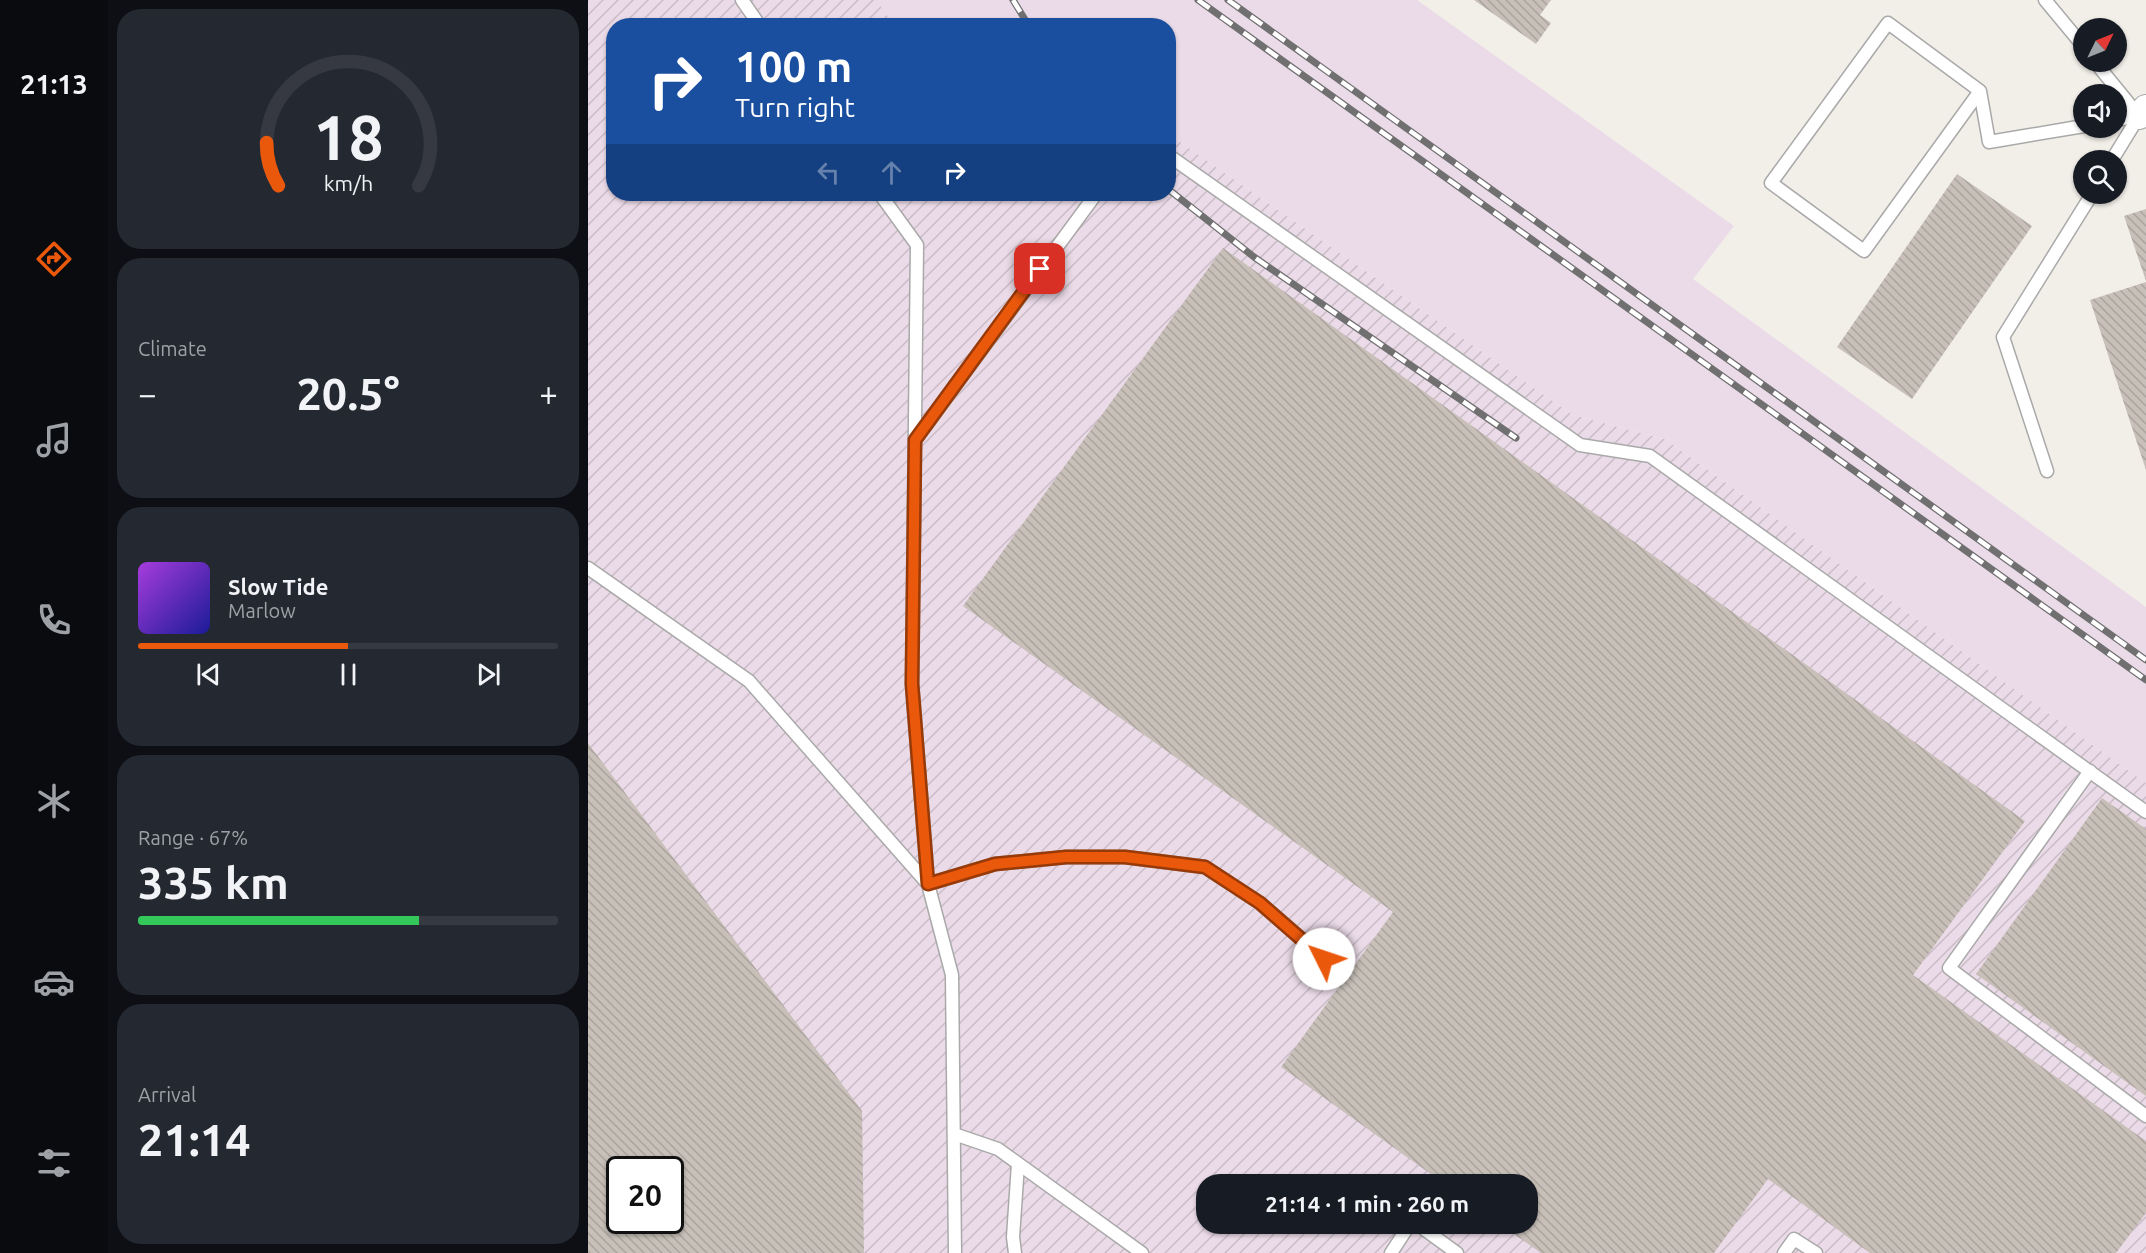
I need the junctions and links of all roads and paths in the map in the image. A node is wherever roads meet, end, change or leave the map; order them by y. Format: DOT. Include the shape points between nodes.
graph roads {
  1 [pos="742,0"];
  2 [pos="2045,0"];
  3 [pos="754,18"];
  4 [pos="2073,34"];
  5 [pos="2102,72"];
  6 [pos="1980,91"];
  7 [pos="2134,115"];
  8 [pos="2073,128"];
  9 [pos="2117,150"];
  10 [pos="1176,161"];
  11 [pos="885,201"];
  12 [pos="1091,201"];
  13 [pos="2086,204"];
  14 [pos="915,440"];
  15 [pos="2047,471"];
  16 [pos="588,568"];
  17 [pos="2090,771"];
  18 [pos="2146,812"];
  19 [pos="928,884"];
  20 [pos="1324,959"];
  21 [pos="2146,1116"];
  22 [pos="954,1134"];
  23 [pos="1018,1164"];
  24 [pos="1403,1234"];
  25 [pos="1431,1234"];
  26 [pos="956,1253"];
  27 [pos="1015,1253"];
  28 [pos="1142,1253"];
  29 [pos="1391,1253"];
  30 [pos="1457,1253"];
  31 [pos="1784,1253"];
  32 [pos="1816,1253"];
  1 -- 3 [label="lane"];
  2 -- 4 [label="lane"];
  5 -- 7 [label="lane"];
  6 -- 6 [label="lane" via="1887,23 1771,183 1864,251"];
  6 -- 8 [label="lane" via="1989,142"];
  7 -- 9 [label="lane"];
  10 -- 17 [label="lane" via="1580,445 1650,456"];
  11 -- 14 [label="lane" via="917,245"];
  12 -- 14 [label="lane"];
  13 -- 15 [label="lane" via="2003,337"];
  14 -- 19 [label="lane" via="912,684"];
  16 -- 19 [label="lane" via="749,681"];
  17 -- 18 [label="lane"];
  17 -- 21 [label="lane" via="1949,968"];
  19 -- 20 [label="lane" via="995,864 1066,857 1125,857 1205,867 1260,903"];
  19 -- 22 [label="lane" via="952,975"];
  22 -- 23 [label="lane" via="998,1149"];
  22 -- 26 [label="lane"];
  23 -- 27 [label="lane"];
  23 -- 28 [label="lane"];
  24 -- 29 [label="lane"];
  25 -- 30 [label="lane"];
  31 -- 32 [label="lane" via="1794,1239"];
}
